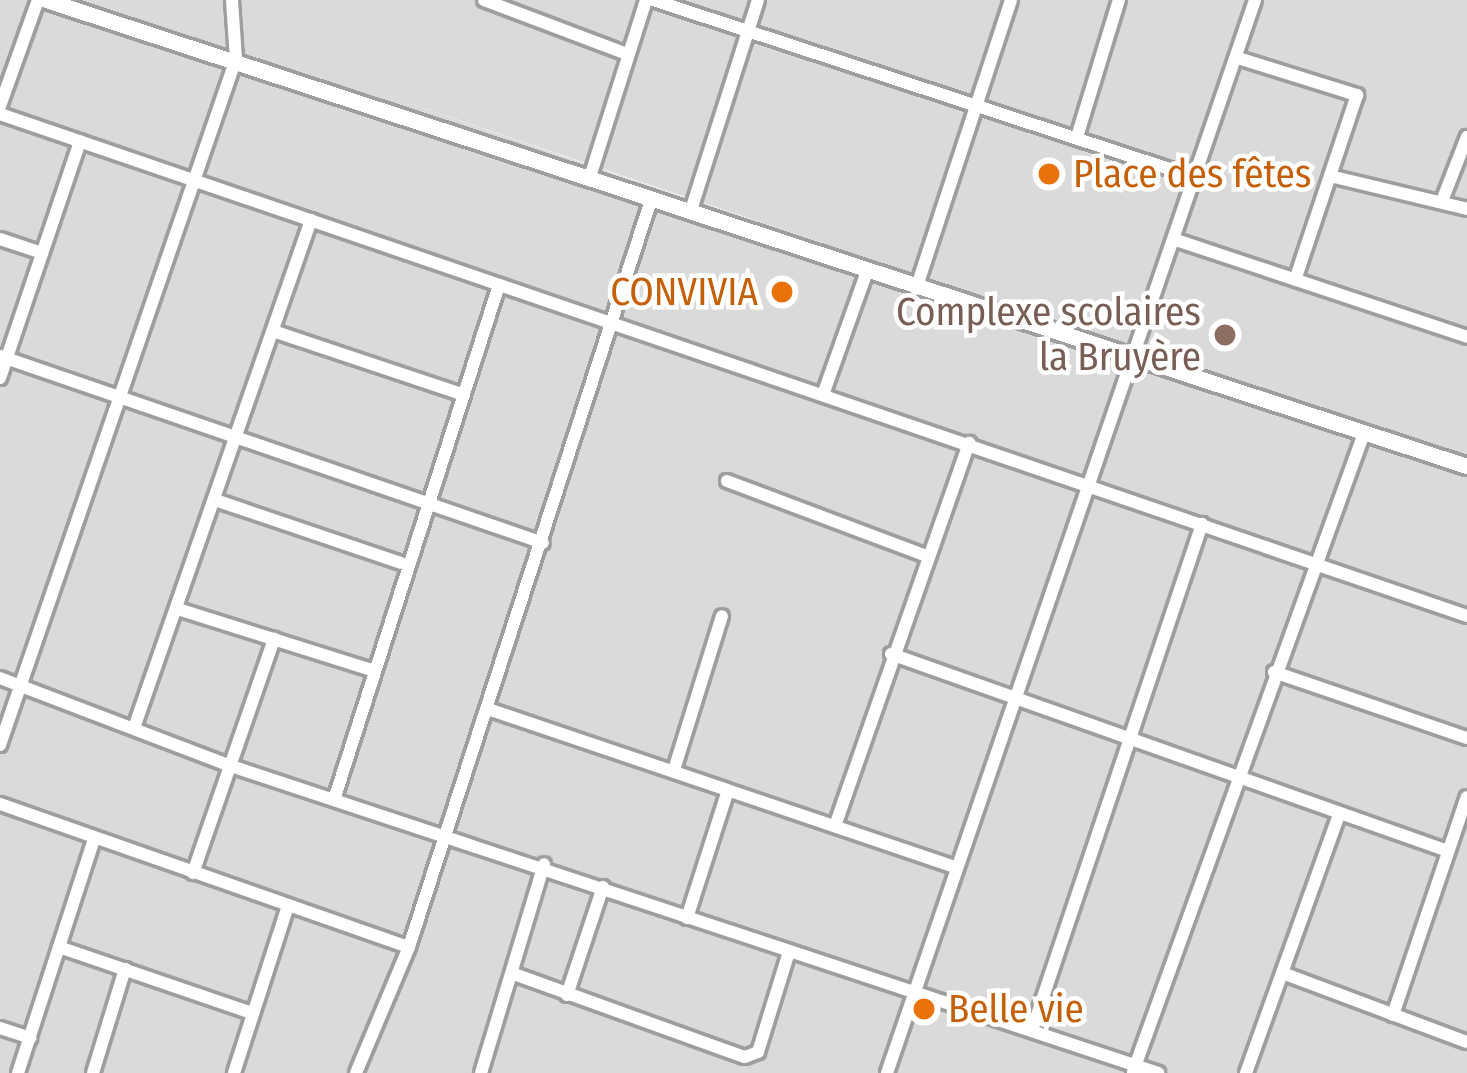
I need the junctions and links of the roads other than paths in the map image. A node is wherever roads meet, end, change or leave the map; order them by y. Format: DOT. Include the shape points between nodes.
graph roads {
  1 [pos="42,0"];
  2 [pos="232,0"];
  3 [pos="484,0"];
  4 [pos="649,0"];
  5 [pos="758,0"];
  6 [pos="1011,0"];
  7 [pos="1119,0"];
  8 [pos="1255,0"];
  9 [pos="512,6"];
  10 [pos="749,25"];
  11 [pos="624,53"];
  12 [pos="1238,58"];
  13 [pos="232,69"];
  14 [pos="977,103"];
  15 [pos="0,110"];
  16 [pos="1077,137"];
  17 [pos="1467,137"];
  18 [pos="80,141"];
  19 [pos="1330,176"];
  20 [pos="1196,178"];
  21 [pos="589,180"];
  22 [pos="194,182"];
  23 [pos="652,197"];
  24 [pos="1442,201"];
  25 [pos="1467,209"];
  26 [pos="692,210"];
  27 [pos="310,220"];
  28 [pos="0,239"];
  29 [pos="1176,240"];
  30 [pos="42,254"];
  31 [pos="867,271"];
  32 [pos="1295,280"];
  33 [pos="499,285"];
  34 [pos="916,289"];
  35 [pos="608,325"];
  36 [pos="273,331"];
  37 [pos="1467,338"];
  38 [pos="3,357"];
  39 [pos="1135,359"];
  40 [pos="0,378"];
  41 [pos="824,392"];
  42 [pos="464,395"];
  43 [pos="122,398"];
  44 [pos="1364,433"];
  45 [pos="236,438"];
  46 [pos="969,443"];
  47 [pos="1467,466"];
  48 [pos="728,482"];
  49 [pos="1089,484"];
  50 [pos="215,500"];
  51 [pos="425,507"];
  52 [pos="1202,524"];
  53 [pos="543,543"];
  54 [pos="928,556"];
  55 [pos="401,563"];
  56 [pos="1312,563"];
  57 [pos="178,609"];
  58 [pos="722,616"];
  59 [pos="1467,616"];
  60 [pos="274,640"];
  61 [pos="891,654"];
  62 [pos="371,670"];
  63 [pos="1274,672"];
  64 [pos="0,678"];
  65 [pos="21,686"];
  66 [pos="1007,701"];
  67 [pos="488,709"];
  68 [pos="134,728"];
  69 [pos="1467,738"];
  70 [pos="1130,745"];
  71 [pos="0,746"];
  72 [pos="228,765"];
  73 [pos="674,770"];
  74 [pos="1239,782"];
  75 [pos="728,790"];
  76 [pos="1467,797"];
  77 [pos="334,800"];
  78 [pos="0,804"];
  79 [pos="1338,818"];
  80 [pos="1464,818"];
  81 [pos="836,823"];
  82 [pos="445,831"];
  83 [pos="94,838"];
  84 [pos="1448,850"];
  85 [pos="544,865"];
  86 [pos="954,866"];
  87 [pos="193,873"];
  88 [pos="603,887"];
  89 [pos="287,909"];
  90 [pos="688,918"];
  91 [pos="59,947"];
  92 [pos="410,947"];
  93 [pos="789,952"];
  94 [pos="125,969"];
  95 [pos="514,974"];
  96 [pos="1285,974"];
  97 [pos="914,991"];
  98 [pos="567,995"];
  99 [pos="252,1013"];
  100 [pos="1394,1015"];
  101 [pos="0,1028"];
  102 [pos="1032,1030"];
  103 [pos="30,1038"];
  104 [pos="1467,1042"];
  105 [pos="1133,1070"];
  106 [pos="18,1073"];
  107 [pos="93,1073"];
  108 [pos="234,1073"];
  109 [pos="356,1073"];
  110 [pos="481,1073"];
  111 [pos="887,1073"];
  112 [pos="1158,1073"];
  113 [pos="1246,1073"];
  1 -- 13 [label="street"];
  1 -- 15 [label="street"];
  2 -- 13 [label="street"];
  3 -- 9 [label="street"];
  4 -- 10 [label="street"];
  4 -- 11 [label="street"];
  5 -- 10 [label="street"];
  6 -- 14 [label="street"];
  7 -- 16 [label="street"];
  8 -- 12 [label="street"];
  9 -- 11 [label="street"];
  10 -- 14 [label="street"];
  10 -- 26 [label="street"];
  11 -- 21 [label="street"];
  12 -- 19 [label="street" via="1357,95"];
  12 -- 20 [label="street"];
  13 -- 21 [label="street"];
  13 -- 22 [label="street"];
  14 -- 16 [label="street"];
  14 -- 34 [label="street"];
  15 -- 18 [label="street"];
  16 -- 20 [label="street"];
  17 -- 24 [label="street"];
  18 -- 22 [label="street"];
  18 -- 30 [label="street"];
  19 -- 24 [label="street"];
  19 -- 32 [label="street"];
  20 -- 29 [label="street"];
  21 -- 23 [label="street"];
  22 -- 27 [label="street"];
  22 -- 43 [label="street"];
  23 -- 26 [label="street"];
  23 -- 35 [label="street"];
  24 -- 25 [label="street"];
  26 -- 31 [label="street"];
  27 -- 33 [label="street"];
  27 -- 36 [label="street"];
  28 -- 30 [label="street"];
  29 -- 32 [label="street"];
  29 -- 39 [label="street"];
  30 -- 38 [label="street"];
  31 -- 34 [label="street"];
  31 -- 41 [label="street"];
  32 -- 37 [label="street"];
  33 -- 35 [label="street"];
  33 -- 42 [label="street"];
  34 -- 39 [label="street"];
  35 -- 41 [label="street"];
  35 -- 53 [label="street"];
  36 -- 42 [label="street"];
  36 -- 45 [label="street"];
  38 -- 40 [label="street"];
  38 -- 43 [label="street"];
  39 -- 44 [label="street"];
  39 -- 49 [label="street"];
  41 -- 46 [label="street"];
  42 -- 51 [label="street"];
  43 -- 45 [label="street"];
  43 -- 65 [label="street"];
  44 -- 47 [label="street"];
  44 -- 56 [label="street"];
  45 -- 50 [label="street"];
  45 -- 51 [label="street"];
  46 -- 49 [label="street"];
  46 -- 54 [label="street"];
  48 -- 54 [label="street"];
  49 -- 52 [label="street"];
  49 -- 66 [label="street"];
  50 -- 55 [label="street"];
  50 -- 57 [label="street"];
  51 -- 53 [label="street"];
  51 -- 55 [label="street"];
  52 -- 56 [label="street"];
  52 -- 70 [label="street"];
  53 -- 67 [label="street"];
  54 -- 61 [label="street"];
  55 -- 62 [label="street"];
  56 -- 59 [label="street"];
  56 -- 63 [label="street"];
  57 -- 60 [label="street"];
  57 -- 68 [label="street"];
  58 -- 73 [label="street"];
  60 -- 62 [label="street"];
  60 -- 72 [label="street"];
  61 -- 66 [label="street"];
  61 -- 81 [label="street"];
  62 -- 77 [label="street"];
  63 -- 69 [label="street"];
  63 -- 74 [label="street"];
  64 -- 65 [label="street"];
  65 -- 68 [label="street"];
  65 -- 71 [label="street"];
  66 -- 70 [label="street"];
  66 -- 86 [label="street"];
  67 -- 73 [label="street"];
  67 -- 82 [label="street"];
  68 -- 72 [label="street"];
  70 -- 74 [label="street"];
  70 -- 102 [label="street"];
  72 -- 77 [label="street"];
  72 -- 87 [label="street"];
  73 -- 75 [label="street"];
  74 -- 79 [label="street"];
  74 -- 105 [label="street"];
  75 -- 81 [label="street"];
  75 -- 90 [label="street"];
  76 -- 80 [label="street"];
  77 -- 82 [label="street"];
  78 -- 83 [label="street"];
  79 -- 84 [label="street"];
  79 -- 96 [label="street"];
  80 -- 84 [label="street"];
  81 -- 86 [label="street"];
  82 -- 85 [label="street"];
  82 -- 92 [label="street"];
  83 -- 87 [label="street"];
  83 -- 91 [label="street"];
  84 -- 100 [label="street"];
  85 -- 88 [label="street"];
  85 -- 95 [label="street"];
  86 -- 97 [label="street"];
  87 -- 89 [label="street"];
  88 -- 90 [label="street"];
  88 -- 98 [label="street"];
  89 -- 92 [label="street"];
  89 -- 99 [label="street"];
  90 -- 93 [label="street"];
  91 -- 94 [label="street"];
  91 -- 103 [label="street"];
  92 -- 109 [label="street"];
  93 -- 97 [label="street"];
  93 -- 98 [label="street" via="752,1055"];
  94 -- 99 [label="street"];
  94 -- 107 [label="street"];
  95 -- 98 [label="street"];
  95 -- 110 [label="street"];
  96 -- 100 [label="street"];
  96 -- 113 [label="street"];
  97 -- 102 [label="street"];
  97 -- 111 [label="street"];
  99 -- 108 [label="street"];
  100 -- 104 [label="street"];
  101 -- 103 [label="street"];
  102 -- 105 [label="street"];
  103 -- 106 [label="street"];
  105 -- 112 [label="street"];
}
